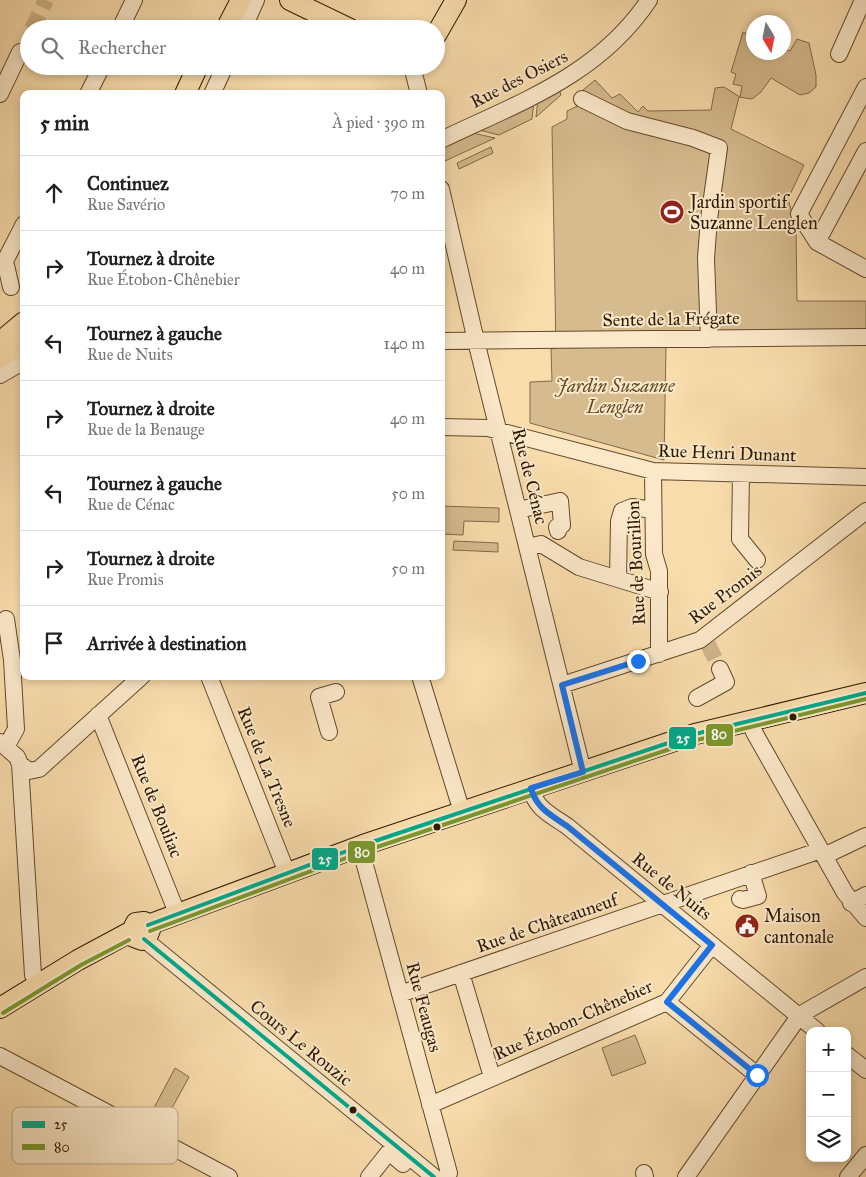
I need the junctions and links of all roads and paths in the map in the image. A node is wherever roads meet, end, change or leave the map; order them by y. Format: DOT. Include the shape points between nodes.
graph roads {
  1 [pos="134,0"];
  2 [pos="227,0"];
  3 [pos="241,0"];
  4 [pos="256,0"];
  5 [pos="290,0"];
  6 [pos="456,0"];
  7 [pos="649,0"];
  8 [pos="863,0"];
  9 [pos="124,20"];
  10 [pos="219,20"];
  11 [pos="231,20"];
  12 [pos="247,20"];
  13 [pos="331,20"];
  14 [pos="445,20"];
  15 [pos="20,52"];
  16 [pos="839,54"];
  17 [pos="98,75"];
  18 [pos="194,75"];
  19 [pos="204,75"];
  20 [pos="221,75"];
  21 [pos="414,75"];
  22 [pos="866,87"];
  23 [pos="90,90"];
  24 [pos="187,90"];
  25 [pos="198,90"];
  26 [pos="214,90"];
  27 [pos="418,90"];
  28 [pos="0,94"];
  29 [pos="582,98"];
  30 [pos="445,138"];
  31 [pos="866,151"];
  32 [pos="445,206"];
  33 [pos="20,232"];
  34 [pos="817,242"];
  35 [pos="866,269"];
  36 [pos="12,287"];
  37 [pos="20,325"];
  38 [pos="20,336"];
  39 [pos="866,337"];
  40 [pos="710,339"];
  41 [pos="445,341"];
  42 [pos="0,342"];
  43 [pos="476,342"];
  44 [pos="20,345"];
  45 [pos="0,356"];
  46 [pos="20,362"];
  47 [pos="0,375"];
  48 [pos="445,427"];
  49 [pos="499,431"];
  50 [pos="653,471"];
  51 [pos="741,474"];
  52 [pos="866,477"];
  53 [pos="518,510"];
  54 [pos="653,510"];
  55 [pos="866,511"];
  56 [pos="558,531"];
  57 [pos="528,547"];
  58 [pos="756,560"];
  59 [pos="618,579"];
  60 [pos="660,592"];
  61 [pos="6,619"];
  62 [pos="659,654"];
  63 [pos="18,658"];
  64 [pos="720,670"];
  65 [pos="137,680"];
  66 [pos="211,680"];
  67 [pos="421,680"];
  68 [pos="562,685"];
  69 [pos="336,692"];
  70 [pos="866,694"];
  71 [pos="698,698"];
  72 [pos="98,715"];
  73 [pos="751,721"];
  74 [pos="329,732"];
  75 [pos="3,745"];
  76 [pos="20,764"];
  77 [pos="583,772"];
  78 [pos="531,788"];
  79 [pos="462,812"];
  80 [pos="866,836"];
  81 [pos="360,846"];
  82 [pos="822,853"];
  83 [pos="288,873"];
  84 [pos="751,874"];
  85 [pos="866,895"];
  86 [pos="740,899"];
  87 [pos="851,903"];
  88 [pos="662,904"];
  89 [pos="177,913"];
  90 [pos="866,918"];
  91 [pos="141,932"];
  92 [pos="712,945"];
  93 [pos="461,973"];
  94 [pos="866,977"];
  95 [pos="39,985"];
  96 [pos="400,994"];
  97 [pos="667,1002"];
  98 [pos="0,1008"];
  99 [pos="800,1016"];
  100 [pos="812,1027"];
  101 [pos="0,1056"];
  102 [pos="851,1058"];
  103 [pos="866,1070"];
  104 [pos="757,1075"];
  105 [pos="492,1077"];
  106 [pos="430,1105"];
  107 [pos="93,1107"];
  108 [pos="392,1149"];
  109 [pos="178,1154"];
  110 [pos="866,1155"];
  111 [pos="217,1175"];
  112 [pos="369,1177"];
  113 [pos="420,1177"];
  114 [pos="434,1177"];
  115 [pos="446,1177"];
  116 [pos="686,1177"];
  117 [pos="848,1177"];
  1 -- 9 [label="street"];
  2 -- 10 [label="main road"];
  3 -- 11 [label="main road"];
  4 -- 12 [label="street"];
  5 -- 13 [label="main road"];
  6 -- 14 [label="main road"];
  7 -- 30 [label="street, Rue des Osiers" via="617,40 573,76"];
  8 -- 16 [label="street"];
  15 -- 28 [label="street"];
  17 -- 23 [label="street"];
  18 -- 24 [label="main road"];
  19 -- 25 [label="main road"];
  20 -- 26 [label="street"];
  21 -- 27 [label="street"];
  22 -- 34 [label="street" via="799,214"];
  29 -- 40 [label="street" via="627,121 719,148 706,258"];
  31 -- 34 [label="street"];
  32 -- 43 [label="street, Rue de Cénac"];
  33 -- 36 [label="street" via="5,261"];
  34 -- 35 [label="street"];
  37 -- 42 [label="main road"];
  38 -- 45 [label="street"];
  39 -- 40 [label="street, Sente de la Frégate"];
  40 -- 43 [label="street, Sente de la Frégate"];
  41 -- 43 [label="street, Sente de la Frégate"];
  43 -- 49 [label="street, Rue de Cénac"];
  44 -- 45 [label="main road"];
  46 -- 47 [label="street"];
  48 -- 49 [label="street, Rue Henri Dunant"];
  49 -- 50 [label="street, Rue Henri Dunant"];
  49 -- 53 [label="street, Rue de Cénac"];
  50 -- 51 [label="street, Rue Henri Dunant"];
  50 -- 54 [label="street, Rue de Bourillon"];
  51 -- 52 [label="street, Rue Henri Dunant"];
  51 -- 58 [label="street" via="740,539"];
  53 -- 56 [label="street" via="560,501 562,525 557,527"];
  53 -- 57 [label="street, Rue de Cénac"];
  54 -- 59 [label="street" via="632,507 622,511"];
  54 -- 60 [label="street, Rue de Bourillon" via="654,554"];
  55 -- 62 [label="street, Rue Promis" via="707,640"];
  57 -- 59 [label="street" via="541,544 579,567"];
  57 -- 68 [label="street, Rue de Cénac"];
  59 -- 60 [label="street"];
  60 -- 62 [label="street, Rue de Bourillon"];
  61 -- 63 [label="street"];
  62 -- 68 [label="street, Rue Promis"];
  63 -- 75 [label="street" via="16,729"];
  64 -- 71 [label="street" via="726,682"];
  65 -- 72 [label="street"];
  66 -- 83 [label="street, Rue de La Tresne"];
  67 -- 79 [label="street"];
  68 -- 77 [label="street, Rue de Cénac"];
  69 -- 74 [label="street" via="319,697"];
  70 -- 73 [label="main road"];
  72 -- 76 [label="street" via="38,769 29,771"];
  72 -- 89 [label="street, Rue de Bouliac"];
  73 -- 77 [label="main road" via="695,734"];
  73 -- 82 [label="street" via="754,732"];
  75 -- 76 [label="street"];
  76 -- 95 [label="street" via="33,975"];
  77 -- 78 [label="main road"];
  78 -- 79 [label="main road"];
  78 -- 88 [label="street, Rue de Nuits" via="535,801 542,808"];
  79 -- 81 [label="main road"];
  80 -- 82 [label="street, Rue de Châteauneuf"];
  81 -- 83 [label="main road"];
  81 -- 96 [label="street, Rue Feaugas"];
  82 -- 84 [label="street, Rue de Châteauneuf"];
  82 -- 87 [label="street"];
  83 -- 89 [label="main road"];
  84 -- 86 [label="street" via="758,896"];
  84 -- 88 [label="street, Rue de Châteauneuf"];
  85 -- 87 [label="street"];
  87 -- 90 [label="street"];
  88 -- 92 [label="street, Rue de Nuits"];
  88 -- 93 [label="street, Rue de Châteauneuf"];
  89 -- 91 [label="main road"];
  91 -- 95 [label="main road" via="94,951"];
  91 -- 108 [label="street, Cours Le Rouzic"];
  92 -- 97 [label="street, Rue Étobon-Chênebier"];
  92 -- 99 [label="street, Rue de Nuits"];
  93 -- 96 [label="street, Rue de Châteauneuf"];
  93 -- 105 [label="street"];
  94 -- 99 [label="street"];
  95 -- 98 [label="main road"];
  96 -- 106 [label="street, Rue Feaugas"];
  97 -- 104 [label="street"];
  97 -- 105 [label="street, Rue Étobon-Chênebier"];
  99 -- 100 [label="street, Rue de Nuits"];
  99 -- 104 [label="street"];
  101 -- 107 [label="street"];
  102 -- 103 [label="street"];
  104 -- 116 [label="street"];
  105 -- 106 [label="street, Rue Étobon-Chênebier"];
  106 -- 115 [label="street, Rue Feaugas" via="449,1173"];
  108 -- 112 [label="street"];
  108 -- 113 [label="street"];
  108 -- 114 [label="street, Cours Le Rouzic"];
  109 -- 111 [label="street"];
  110 -- 117 [label="street"];
}
